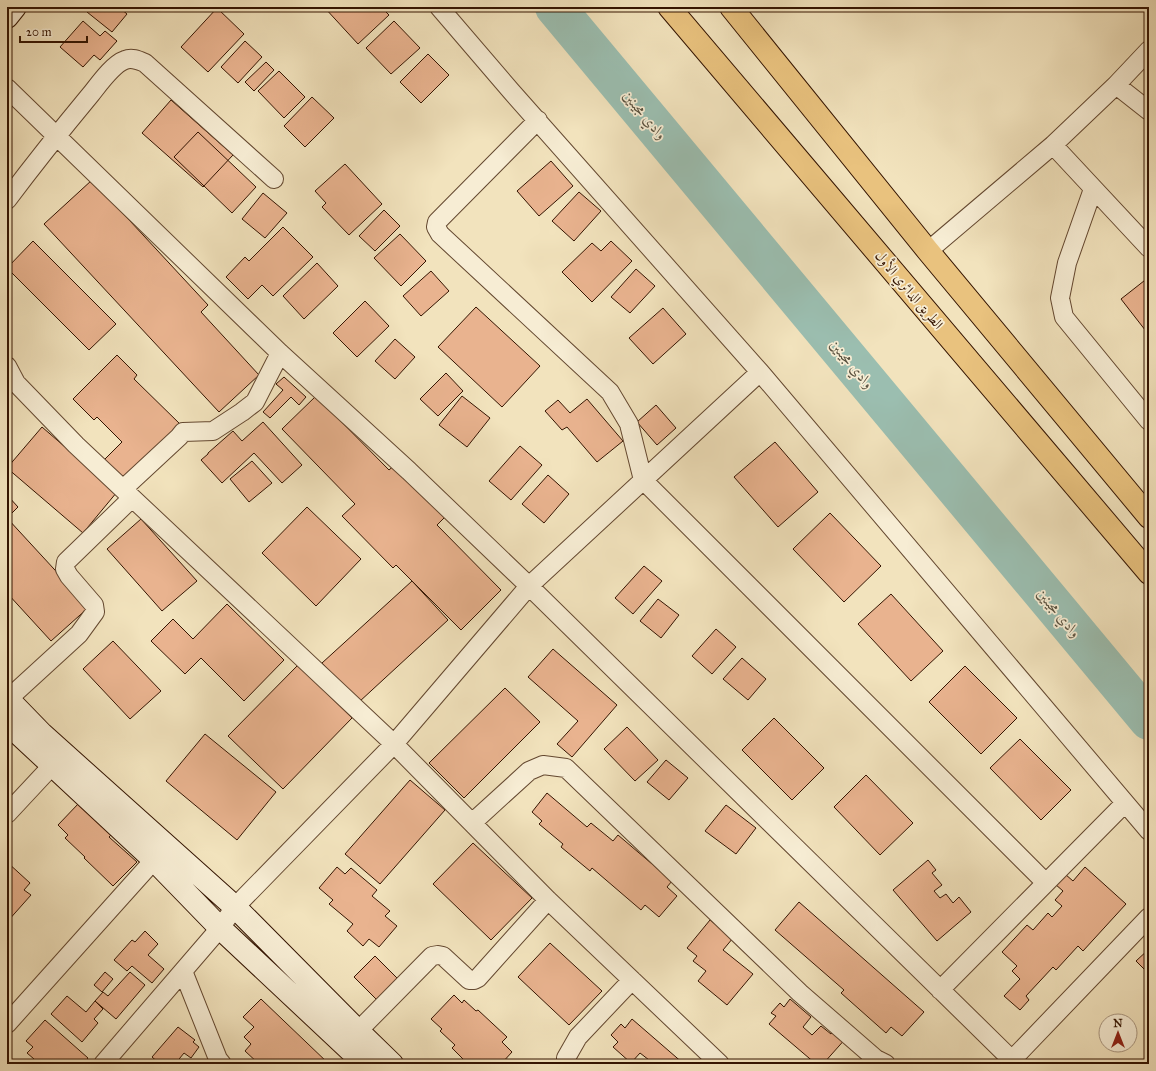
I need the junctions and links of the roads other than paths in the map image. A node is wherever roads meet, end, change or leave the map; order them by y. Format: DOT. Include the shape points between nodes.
graph roads {
  1 [pos="15,7"];
  2 [pos="439,7"];
  3 [pos="669,7"];
  4 [pos="731,7"];
  5 [pos="7,17"];
  6 [pos="1149,50"];
  7 [pos="1116,85"];
  8 [pos="7,88"];
  9 [pos="1149,111"];
  10 [pos="538,120"];
  11 [pos="56,136"];
  12 [pos="1053,146"];
  13 [pos="274,179"];
  14 [pos="1093,189"];
  15 [pos="7,200"];
  16 [pos="1149,248"];
  17 [pos="928,251"];
  18 [pos="280,353"];
  19 [pos="7,366"];
  20 [pos="760,372"];
  21 [pos="12,388"];
  22 [pos="1149,421"];
  23 [pos="643,480"];
  24 [pos="128,494"];
  25 [pos="1149,516"];
  26 [pos="1149,573"];
  27 [pos="529,586"];
  28 [pos="8,699"];
  29 [pos="7,723"];
  30 [pos="394,744"];
  31 [pos="58,759"];
  32 [pos="1125,803"];
  33 [pos="7,814"];
  34 [pos="472,823"];
  35 [pos="1149,831"];
  36 [pos="154,860"];
  37 [pos="1046,883"];
  38 [pos="548,900"];
  39 [pos="235,907"];
  40 [pos="1149,917"];
  41 [pos="220,928"];
  42 [pos="183,971"];
  43 [pos="632,980"];
  44 [pos="940,990"];
  45 [pos="7,1024"];
  46 [pos="358,1032"];
  47 [pos="1010,1062"];
  48 [pos="103,1064"];
  49 [pos="222,1064"];
  50 [pos="364,1064"];
  51 [pos="392,1064"];
  52 [pos="566,1064"];
  53 [pos="720,1064"];
  54 [pos="886,1064"];
  1 -- 5 [label="street"];
  2 -- 10 [label="street"];
  3 -- 26 [label="highway, الطريق الدائري الأول"];
  4 -- 17 [label="highway"];
  6 -- 7 [label="street"];
  7 -- 9 [label="street"];
  7 -- 12 [label="street"];
  8 -- 11 [label="street"];
  10 -- 20 [label="street"];
  10 -- 23 [label="street" via="437,222 436,227 440,234 610,392 629,424"];
  11 -- 13 [label="street" via="118,63 133,58 145,63"];
  11 -- 15 [label="street"];
  11 -- 18 [label="street"];
  12 -- 14 [label="street"];
  12 -- 17 [label="street"];
  14 -- 16 [label="street"];
  14 -- 22 [label="street" via="1067,263 1060,298 1064,317"];
  17 -- 25 [label="highway"];
  18 -- 24 [label="street" via="255,402 213,431 183,432"];
  18 -- 27 [label="street"];
  19 -- 21 [label="street"];
  20 -- 23 [label="street"];
  20 -- 32 [label="street"];
  21 -- 24 [label="street"];
  23 -- 27 [label="street"];
  23 -- 37 [label="street"];
  24 -- 28 [label="street" via="66,562 65,569 69,576 94,605 95,612 91,619 79,634"];
  24 -- 30 [label="street"];
  27 -- 30 [label="street"];
  27 -- 44 [label="street"];
  28 -- 31 [label="street" via="42,734"];
  29 -- 31 [label="street"];
  30 -- 34 [label="street"];
  30 -- 39 [label="street"];
  31 -- 33 [label="street"];
  31 -- 36 [label="street"];
  31 -- 39 [label="street"];
  32 -- 35 [label="street"];
  32 -- 37 [label="street"];
  34 -- 38 [label="street"];
  34 -- 54 [label="street" via="529,771 543,765 566,768 800,993"];
  36 -- 41 [label="street"];
  36 -- 45 [label="street"];
  37 -- 44 [label="street"];
  38 -- 43 [label="street"];
  38 -- 46 [label="street" via="478,978 469,980 443,956 432,956"];
  39 -- 41 [label="street"];
  39 -- 46 [label="street"];
  40 -- 47 [label="street"];
  41 -- 42 [label="street"];
  41 -- 50 [label="street"];
  42 -- 48 [label="street"];
  42 -- 49 [label="street"];
  43 -- 52 [label="street" via="578,1037 566,1058"];
  43 -- 53 [label="street"];
  44 -- 47 [label="street"];
  46 -- 51 [label="street"];
}
